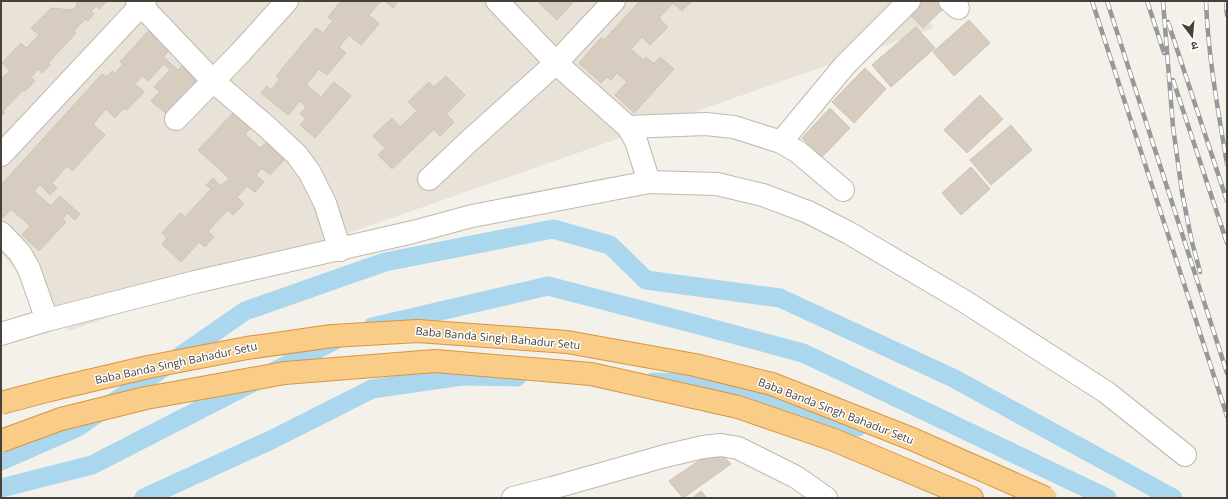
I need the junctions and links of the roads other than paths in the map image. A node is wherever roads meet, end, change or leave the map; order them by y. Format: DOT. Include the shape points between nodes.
graph roads {
  1 [pos="287,1"];
  2 [pos="497,1"];
  3 [pos="614,1"];
  4 [pos="909,1"];
  5 [pos="141,2"];
  6 [pos="556,63"];
  7 [pos="213,81"];
  8 [pos="176,119"];
  9 [pos="628,127"];
  10 [pos="781,142"];
  11 [pos="1,155"];
  12 [pos="429,179"];
  13 [pos="648,182"];
  14 [pos="843,190"];
  15 [pos="1,233"];
  16 [pos="340,250"];
  17 [pos="47,320"];
  18 [pos="1,334"];
  19 [pos="1,403"];
  20 [pos="61,419"];
  21 [pos="1,432"];
  22 [pos="1,441"];
  23 [pos="1185,455"];
  24 [pos="513,498"];
  25 [pos="826,498"];
  26 [pos="972,498"];
  27 [pos="1046,498"];
  1 -- 7 [label="street"];
  2 -- 6 [label="street"];
  3 -- 6 [label="street"];
  4 -- 10 [label="street" via="845,65"];
  5 -- 7 [label="street"];
  5 -- 11 [label="street"];
  6 -- 9 [label="street"];
  6 -- 12 [label="street"];
  7 -- 8 [label="street"];
  7 -- 16 [label="street" via="266,126 296,155 310,173 324,203"];
  9 -- 10 [label="street" via="706,124 734,127"];
  9 -- 13 [label="street" via="636,141"];
  10 -- 14 [label="street" via="798,152"];
  13 -- 16 [label="street" via="472,216"];
  13 -- 23 [label="street" via="717,184 763,195 808,212 849,233 964,301 1099,388"];
  15 -- 17 [label="street" via="20,253 29,269"];
  16 -- 17 [label="street" via="195,282"];
  17 -- 18 [label="street"];
  19 -- 27 [label="highway, Baba Banda Singh Bahadur Setu, bridge" via="148,367 246,348 332,336 418,331 568,342 695,365 772,384 912,439"];
  20 -- 21 [label="highway, bridge"];
  20 -- 22 [label="highway, bridge"];
  20 -- 26 [label="highway" via="146,398 285,373 436,360 591,374 738,407 834,440"];
  24 -- 25 [label="street" via="703,446 721,445 738,448 796,477"];
}
